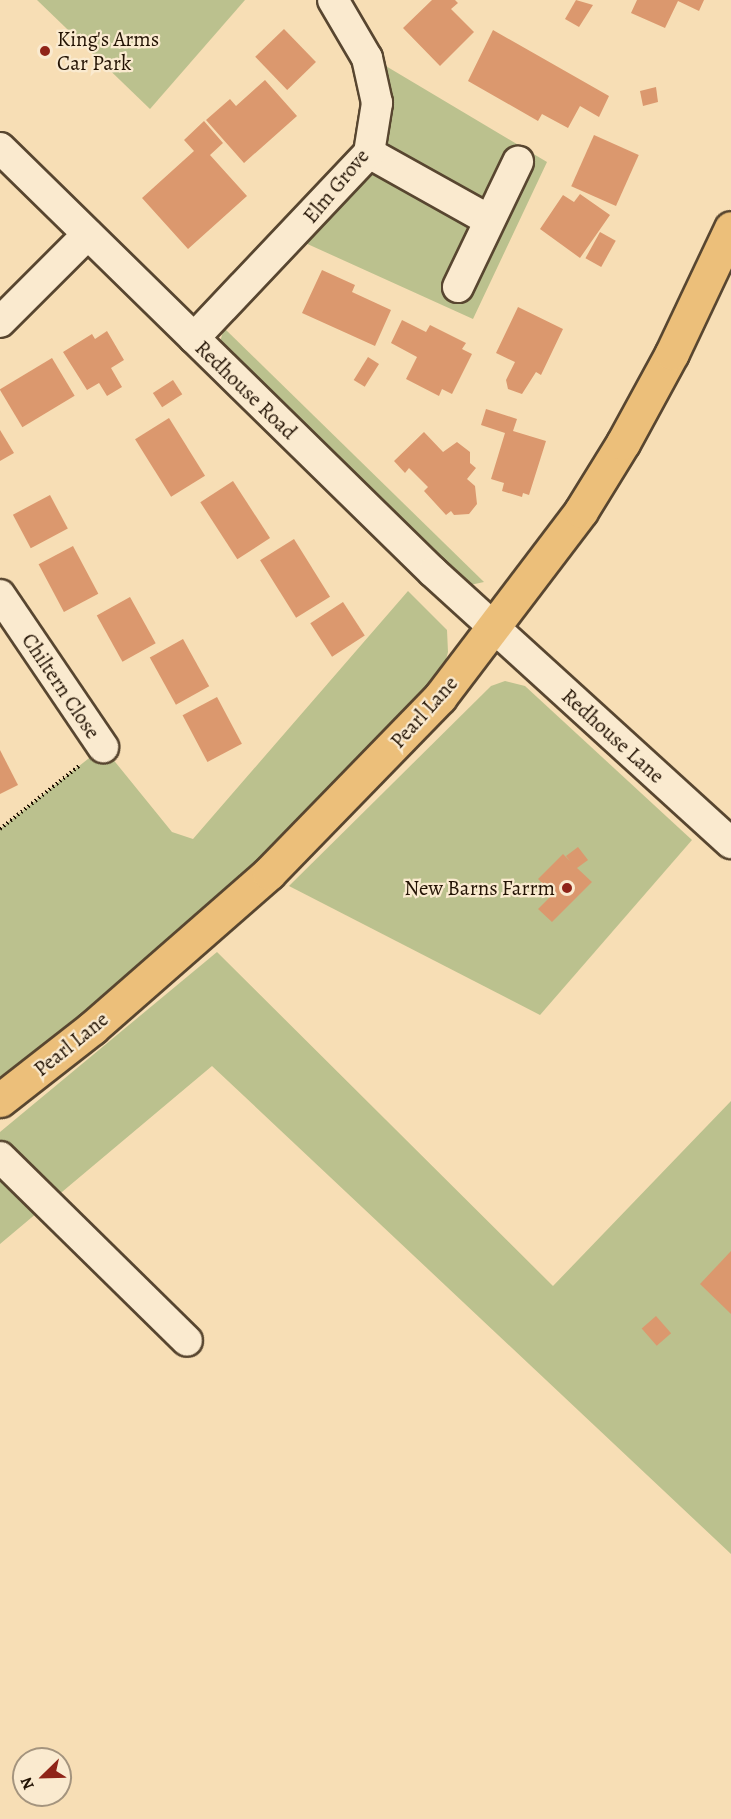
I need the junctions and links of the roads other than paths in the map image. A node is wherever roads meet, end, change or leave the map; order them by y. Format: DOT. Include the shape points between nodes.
graph roads {
  1 [pos="333,0"];
  2 [pos="0,148"];
  3 [pos="369,153"];
  4 [pos="518,162"];
  5 [pos="489,220"];
  6 [pos="731,228"];
  7 [pos="88,234"];
  8 [pos="458,286"];
  9 [pos="0,322"];
  10 [pos="194,338"];
  11 [pos="0,595"];
  12 [pos="494,629"];
  13 [pos="103,747"];
  14 [pos="731,843"];
  15 [pos="0,1100"];
  16 [pos="0,1157"];
  17 [pos="187,1341"];
  1 -- 3 [label="street, Elm Grove" via="367,58 376,102"];
  2 -- 7 [label="street, Redhouse Road"];
  3 -- 5 [label="street"];
  3 -- 10 [label="street, Elm Grove"];
  4 -- 5 [label="street"];
  5 -- 8 [label="street"];
  6 -- 12 [label="main road, Pearl Lane" via="672,353 623,443 581,511"];
  7 -- 9 [label="street"];
  7 -- 10 [label="street, Redhouse Road"];
  10 -- 12 [label="street, Redhouse Road"];
  11 -- 13 [label="street, Chiltern Close"];
  12 -- 14 [label="street, Redhouse Lane"];
  12 -- 15 [label="main road, Pearl Lane" via="440,697 310,835 92,1028"];
  16 -- 17 [label="street"];
}
